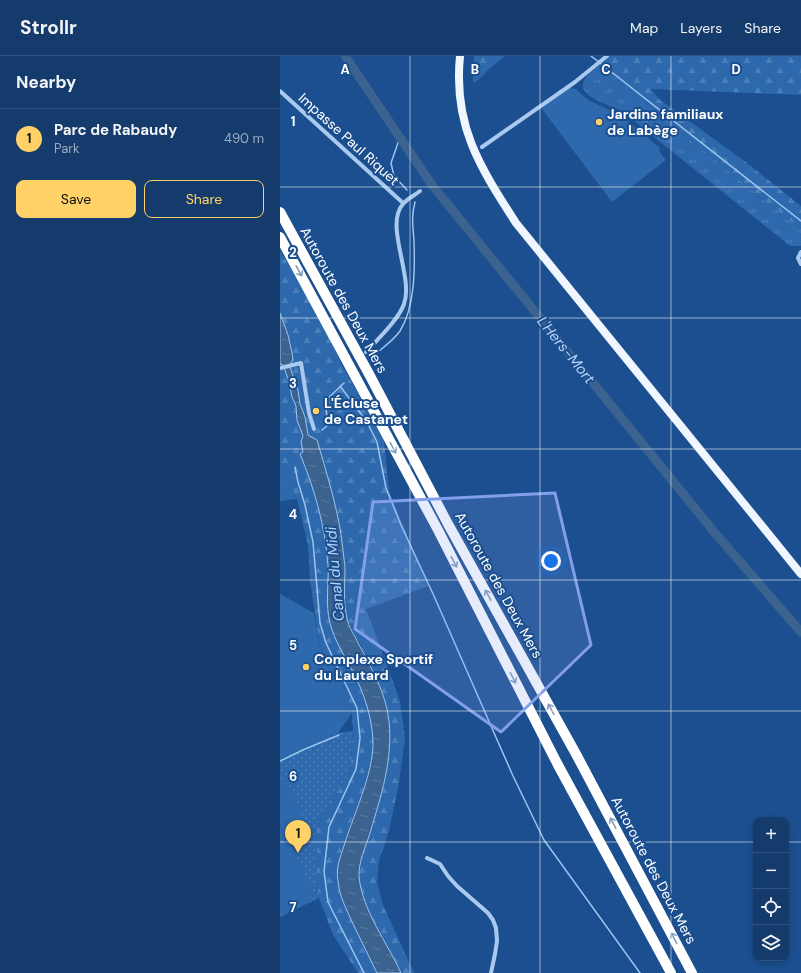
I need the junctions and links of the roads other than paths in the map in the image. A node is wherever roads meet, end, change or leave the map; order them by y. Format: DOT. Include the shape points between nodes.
graph roads {
  1 [pos="460,56"];
  2 [pos="606,56"];
  3 [pos="280,91"];
  4 [pos="482,147"];
  5 [pos="420,191"];
  6 [pos="403,203"];
  7 [pos="280,212"];
  8 [pos="280,237"];
  9 [pos="801,252"];
  10 [pos="801,264"];
  11 [pos="366,352"];
  12 [pos="280,368"];
  13 [pos="314,429"];
  14 [pos="801,574"];
  15 [pos="427,858"];
  16 [pos="491,973"];
  17 [pos="671,973"];
  18 [pos="692,973"];
  1 -- 14 [label="main road" via="459,90 463,119 469,137 484,174 516,223"];
  2 -- 4 [label="street" via="593,69"];
  3 -- 6 [label="street, Impasse Paul Riquet"];
  5 -- 6 [label="street, Impasse Paul Riquet"];
  6 -- 11 [label="street, Impasse Paul Riquet" via="396,227 406,290 404,304 394,320"];
  18 -- 7 [label="highway, Autoroute des Deux Mers, one-way" via="576,754 448,524"];
  8 -- 17 [label="highway, Autoroute des Deux Mers, one-way" via="438,530 558,765"];
  9 -- 10 [label="street" via="798,258"];
  12 -- 13 [label="street" via="301,363"];
  15 -- 16 [label="street" via="440,864 457,886 488,912 493,920 497,940"];
}
